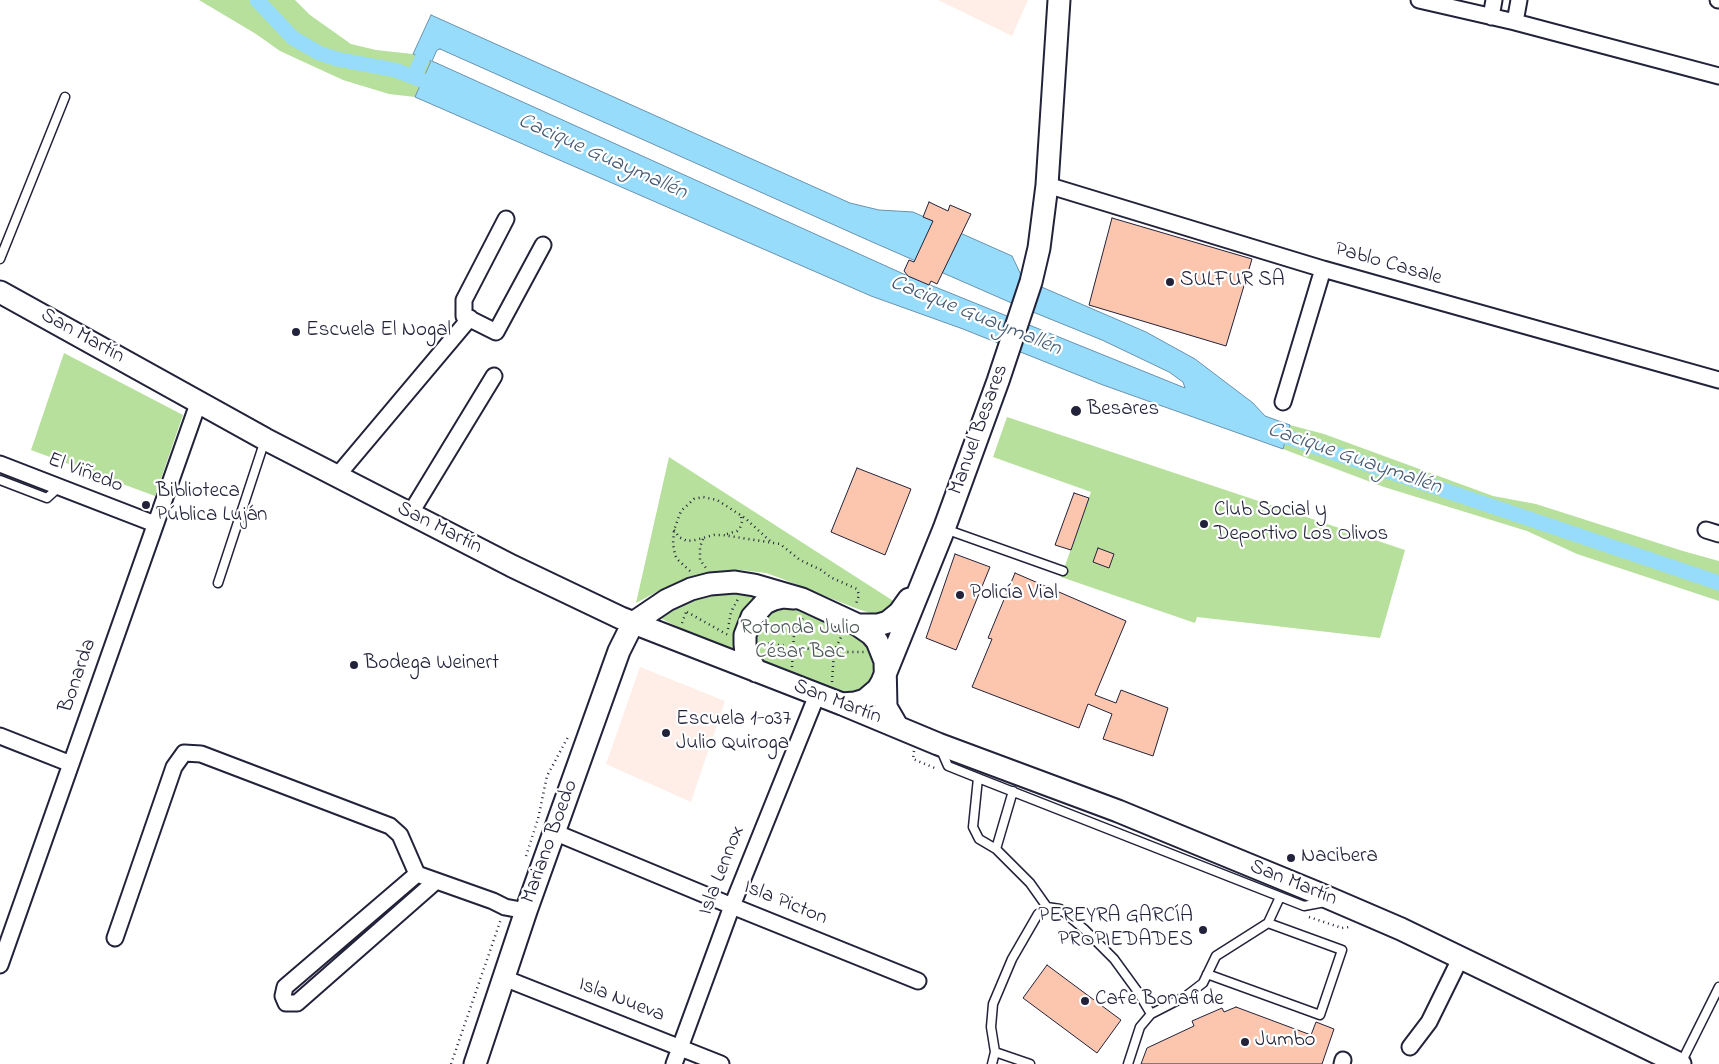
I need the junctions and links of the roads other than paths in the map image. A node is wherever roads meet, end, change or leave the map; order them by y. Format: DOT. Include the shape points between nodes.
graph roads {
  1 [pos="1059,0"];
  2 [pos="1419,0"];
  3 [pos="1494,0"];
  4 [pos="1519,0"];
  5 [pos="1491,17"];
  6 [pos="1515,22"];
  7 [pos="1719,76"];
  8 [pos="65,97"];
  9 [pos="1047,185"];
  10 [pos="506,220"];
  11 [pos="543,245"];
  12 [pos="0,259"];
  13 [pos="1323,269"];
  14 [pos="0,292"];
  15 [pos="470,318"];
  16 [pos="494,376"];
  17 [pos="1719,380"];
  18 [pos="199,401"];
  19 [pos="1283,402"];
  20 [pos="266,440"];
  21 [pos="0,464"];
  22 [pos="337,476"];
  23 [pos="0,480"];
  24 [pos="60,487"];
  25 [pos="410,514"];
  26 [pos="155,524"];
  27 [pos="944,529"];
  28 [pos="1063,571"];
  29 [pos="923,580"];
  30 [pos="218,583"];
  31 [pos="807,602"];
  32 [pos="853,615"];
  33 [pos="634,624"];
  34 [pos="756,671"];
  35 [pos="886,673"];
  36 [pos="830,699"];
  37 [pos="897,726"];
  38 [pos="0,736"];
  39 [pos="938,744"];
  40 [pos="71,764"];
  41 [pos="978,778"];
  42 [pos="1014,792"];
  43 [pos="554,832"];
  44 [pos="996,849"];
  45 [pos="418,874"];
  46 [pos="436,881"];
  47 [pos="1280,897"];
  48 [pos="1333,900"];
  49 [pos="732,906"];
  50 [pos="1047,907"];
  51 [pos="526,911"];
  52 [pos="1268,923"];
  53 [pos="115,938"];
  54 [pos="1461,957"];
  55 [pos="0,965"];
  56 [pos="1207,974"];
  57 [pos="504,978"];
  58 [pos="918,981"];
  59 [pos="1719,986"];
  60 [pos="1151,1014"];
  61 [pos="680,1047"];
  62 [pos="1410,1047"];
  63 [pos="995,1052"];
  64 [pos="475,1064"];
  65 [pos="674,1064"];
  66 [pos="722,1064"];
  67 [pos="992,1064"];
  68 [pos="1030,1064"];
  69 [pos="1128,1064"];
  70 [pos="1680,1064"];
  1 -- 9 [label="main road, Manuel Besares"];
  2 -- 5 [label="street"];
  3 -- 5 [label="street"];
  4 -- 6 [label="street"];
  5 -- 6 [label="street"];
  6 -- 7 [label="street"];
  8 -- 12 [label="lane"];
  9 -- 13 [label="street, Pablo Casale"];
  9 -- 27 [label="main road, Manuel Besares" via="1031,282"];
  10 -- 15 [label="street" via="464,300 464,316"];
  11 -- 15 [label="street" via="496,332"];
  13 -- 17 [label="street, Pablo Casale"];
  13 -- 19 [label="street"];
  14 -- 18 [label="main road, San Martín"];
  15 -- 22 [label="street"];
  16 -- 25 [label="street"];
  18 -- 20 [label="main road, San Martín"];
  18 -- 26 [label="street, Bonarda"];
  20 -- 22 [label="main road, San Martín"];
  20 -- 30 [label="lane"];
  21 -- 24 [label="street, El Viñedo"];
  22 -- 25 [label="main road, San Martín"];
  23 -- 24 [label="lane" via="46,498"];
  24 -- 26 [label="street, El Viñedo"];
  25 -- 33 [label="main road, San Martín"];
  26 -- 40 [label="street, Bonarda"];
  27 -- 28 [label="lane"];
  27 -- 29 [label="main road, Manuel Besares"];
  29 -- 32 [label="main road" via="890,621 878,625"];
  29 -- 35 [label="main road, Manuel Besares"];
  31 -- 32 [label="main road"];
  31 -- 33 [label="main road" via="747,584 689,582"];
  31 -- 34 [label="main road" via="783,597 765,603 752,617 745,640 746,654"];
  32 -- 35 [label="main road" via="880,646"];
  33 -- 34 [label="main road, San Martín"];
  33 -- 43 [label="main road, Mariano Boedo" via="619,651"];
  34 -- 36 [label="main road, San Martín"];
  35 -- 36 [label="main road" via="880,686 868,698 855,703"];
  35 -- 37 [label="main road, San Martín" via="886,707"];
  36 -- 37 [label="main road, San Martín"];
  36 -- 49 [label="street, Isla Lennox"];
  37 -- 39 [label="main road, San Martín"];
  38 -- 40 [label="street"];
  39 -- 41 [label="lane" via="948,766"];
  39 -- 48 [label="main road, San Martín" via="1118,811"];
  40 -- 55 [label="street, Bonarda"];
  41 -- 42 [label="lane"];
  41 -- 44 [label="lane" via="973,827 979,838"];
  42 -- 44 [label="lane"];
  42 -- 47 [label="lane"];
  43 -- 49 [label="street, Isla Picton"];
  43 -- 51 [label="main road, Mariano Boedo"];
  44 -- 50 [label="lane" via="1030,883"];
  45 -- 46 [label="street"];
  45 -- 46 [label="street" via="285,987 283,996 286,1003 297,1003"];
  45 -- 53 [label="street" via="400,835 390,826 201,754 184,754 174,767"];
  46 -- 51 [label="street"];
  47 -- 48 [label="lane" via="1304,906"];
  47 -- 52 [label="lane"];
  48 -- 54 [label="main road, San Martín"];
  49 -- 58 [label="street, Isla Picton"];
  49 -- 61 [label="street, Isla Lennox"];
  50 -- 60 [label="lane" via="1060,909 1114,959"];
  50 -- 63 [label="lane" via="1038,914 1012,959 993,1004 991,1027"];
  51 -- 57 [label="main road, Mariano Boedo"];
  52 -- 56 [label="lane" via="1216,956"];
  52 -- 56 [label="lane" via="1342,950 1320,1015"];
  54 -- 62 [label="street" via="1429,1022"];
  54 -- 70 [label="main road, San Martín"];
  56 -- 60 [label="lane" via="1203,983 1186,996"];
  57 -- 61 [label="street, Isla Nueva"];
  57 -- 64 [label="main road, Mariano Boedo"];
  59 -- 70 [label="lane"];
  60 -- 69 [label="lane" via="1140,1027"];
  61 -- 65 [label="street, Isla Lennox"];
  61 -- 66 [label="street, Isla Nueva"];
  63 -- 67 [label="lane"];
  63 -- 68 [label="lane"];
}
